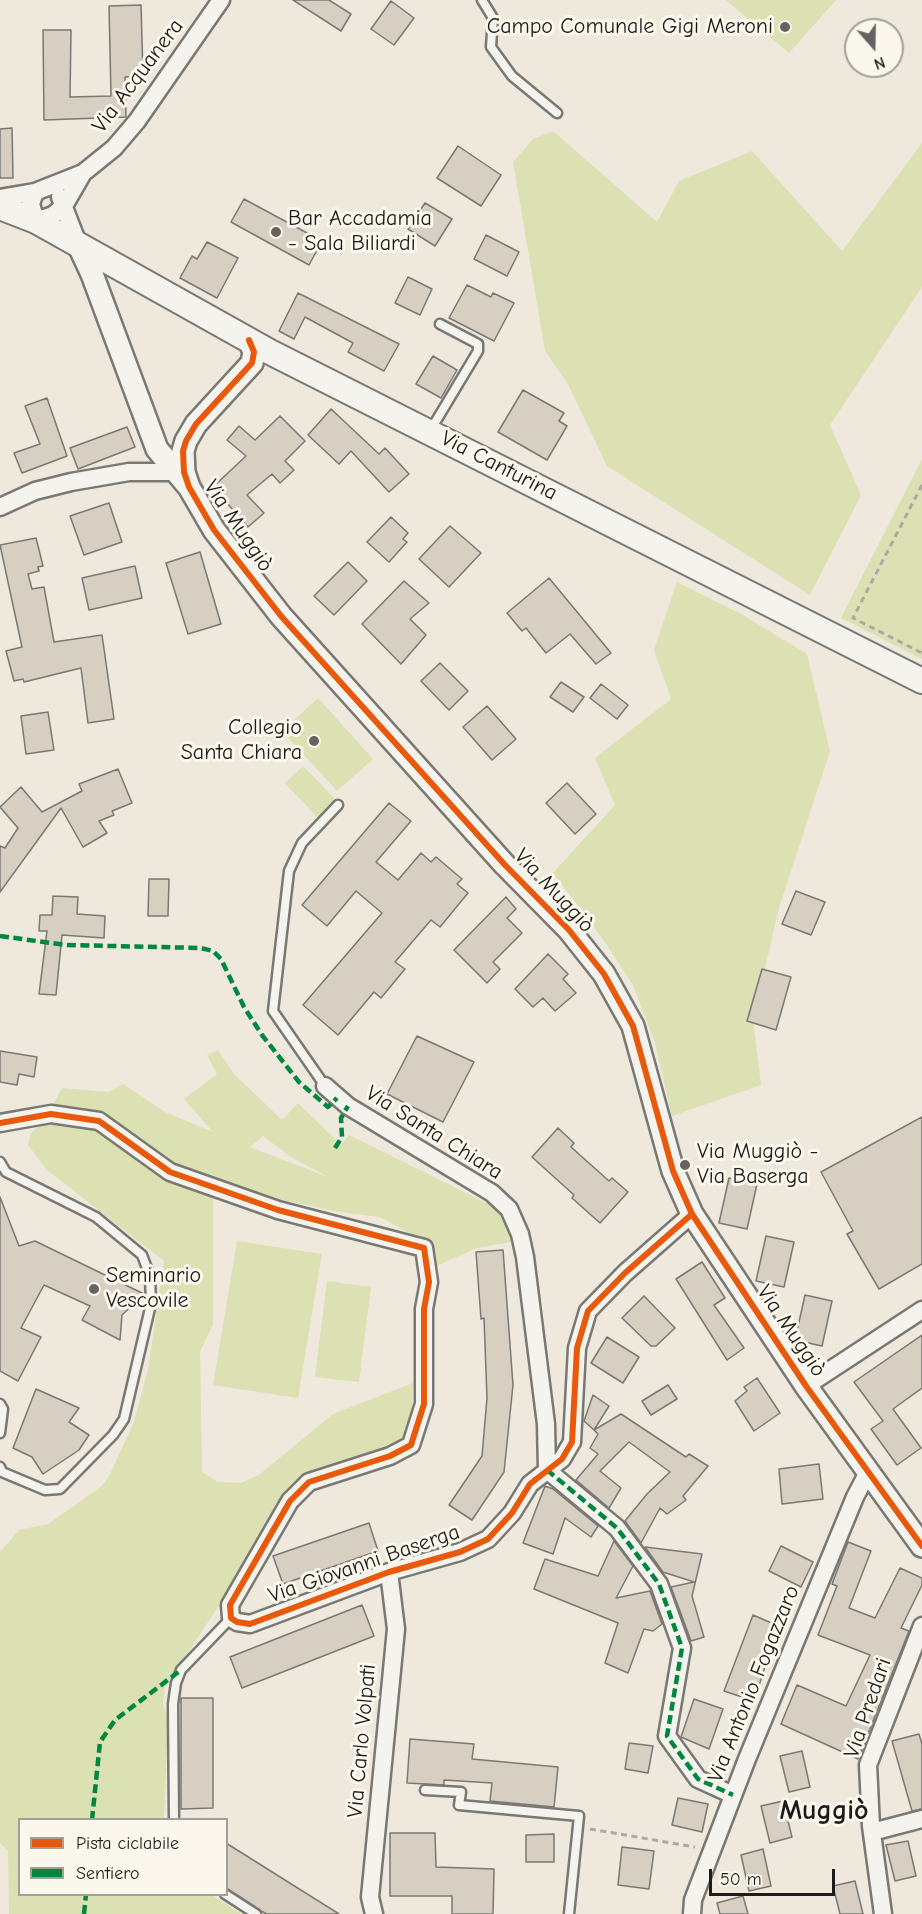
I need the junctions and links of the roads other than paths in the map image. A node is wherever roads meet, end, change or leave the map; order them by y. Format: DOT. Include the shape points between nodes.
graph roads {
  1 [pos="221,0"];
  2 [pos="482,0"];
  3 [pos="557,113"];
  4 [pos="83,173"];
  5 [pos="42,189"];
  6 [pos="0,198"];
  7 [pos="64,206"];
  8 [pos="0,207"];
  9 [pos="36,221"];
  10 [pos="76,236"];
  11 [pos="441,324"];
  12 [pos="249,340"];
  13 [pos="284,358"];
  14 [pos="249,367"];
  15 [pos="430,431"];
  16 [pos="182,477"];
  17 [pos="0,507"];
  18 [pos="922,681"];
  19 [pos="338,805"];
  20 [pos="325,1086"];
  21 [pos="0,1123"];
  22 [pos="0,1162"];
  23 [pos="692,1214"];
  24 [pos="922,1310"];
  25 [pos="806,1386"];
  26 [pos="0,1404"];
  27 [pos="0,1433"];
  28 [pos="0,1467"];
  29 [pos="547,1470"];
  30 [pos="867,1474"];
  31 [pos="922,1546"];
  32 [pos="389,1572"];
  33 [pos="231,1618"];
  34 [pos="922,1626"];
  35 [pos="425,1790"];
  36 [pos="733,1796"];
  37 [pos="174,1818"];
  38 [pos="922,1819"];
  39 [pos="872,1832"];
  40 [pos="228,1896"];
  41 [pos="256,1914"];
  42 [pos="374,1914"];
  43 [pos="569,1914"];
  44 [pos="692,1914"];
  45 [pos="883,1914"];
  1 -- 4 [label="street, Via Acquanera" via="137,121 114,148"];
  2 -- 3 [label="lane" via="493,18 490,47 512,76"];
  4 -- 5 [label="street"];
  4 -- 7 [label="street"];
  4 -- 10 [label="street" via="74,203"];
  5 -- 6 [label="street"];
  5 -- 7 [label="street" via="58,192"];
  5 -- 9 [label="street" via="31,204"];
  7 -- 9 [label="street"];
  7 -- 10 [label="street"];
  8 -- 9 [label="main road, Via Canturina"];
  9 -- 10 [label="main road, Via Canturina"];
  10 -- 12 [label="main road, Via Canturina"];
  10 -- 16 [label="street, Via Muggiò" via="157,449"];
  11 -- 15 [label="lane" via="478,344 478,351"];
  12 -- 13 [label="main road, Via Canturina"];
  12 -- 14 [label="street" via="254,352"];
  13 -- 14 [label="street"];
  13 -- 15 [label="main road, Via Canturina"];
  14 -- 16 [label="street, Via Muggiò" via="191,432 183,451"];
  15 -- 18 [label="main road, Via Canturina"];
  16 -- 17 [label="street" via="129,472 34,491"];
  16 -- 23 [label="street, Via Muggiò" via="214,530 281,616 569,930 604,974 633,1026 673,1171"];
  19 -- 20 [label="lane" via="302,843 289,871 273,1011"];
  20 -- 29 [label="street, Via Santa Chiara" via="348,1106 492,1193 509,1209 525,1257 546,1424"];
  21 -- 33 [label="street, Via Giovanni Baserga" via="51,1114 99,1121 170,1172 279,1210 424,1248 429,1281 424,1309 424,1404 411,1445 390,1456 309,1482 290,1502 230,1605"];
  22 -- 28 [label="lane" via="6,1173 96,1218 142,1255 150,1276 152,1304 124,1419 113,1435 60,1489 45,1490 2,1472"];
  23 -- 25 [label="street, Via Muggiò"];
  23 -- 29 [label="street, Via Giovanni Baserga" via="588,1311 577,1348 572,1442 562,1459"];
  24 -- 25 [label="street"];
  25 -- 30 [label="street, Via Muggiò"];
  26 -- 27 [label="lane"];
  29 -- 32 [label="street, Via Giovanni Baserga" via="530,1484 512,1513 488,1539 460,1552"];
  29 -- 36 [label="street" via="617,1528 659,1584 682,1648 667,1736 698,1779"];
  30 -- 31 [label="street, Via Muggiò"];
  30 -- 36 [label="street, Via Antonio Fogazzaro"];
  32 -- 33 [label="street, Via Giovanni Baserga" via="250,1624"];
  32 -- 42 [label="street, Via Carlo Volpati" via="396,1629 370,1897"];
  33 -- 37 [label="lane" via="181,1670 176,1683"];
  34 -- 39 [label="street, Via Predari" via="868,1765"];
  35 -- 43 [label="lane" via="460,1792 459,1805 579,1816"];
  36 -- 44 [label="street, Via Antonio Fogazzaro" via="693,1900"];
  38 -- 39 [label="street"];
  39 -- 45 [label="street, Via Predari"];
  40 -- 41 [label="lane"];
}
